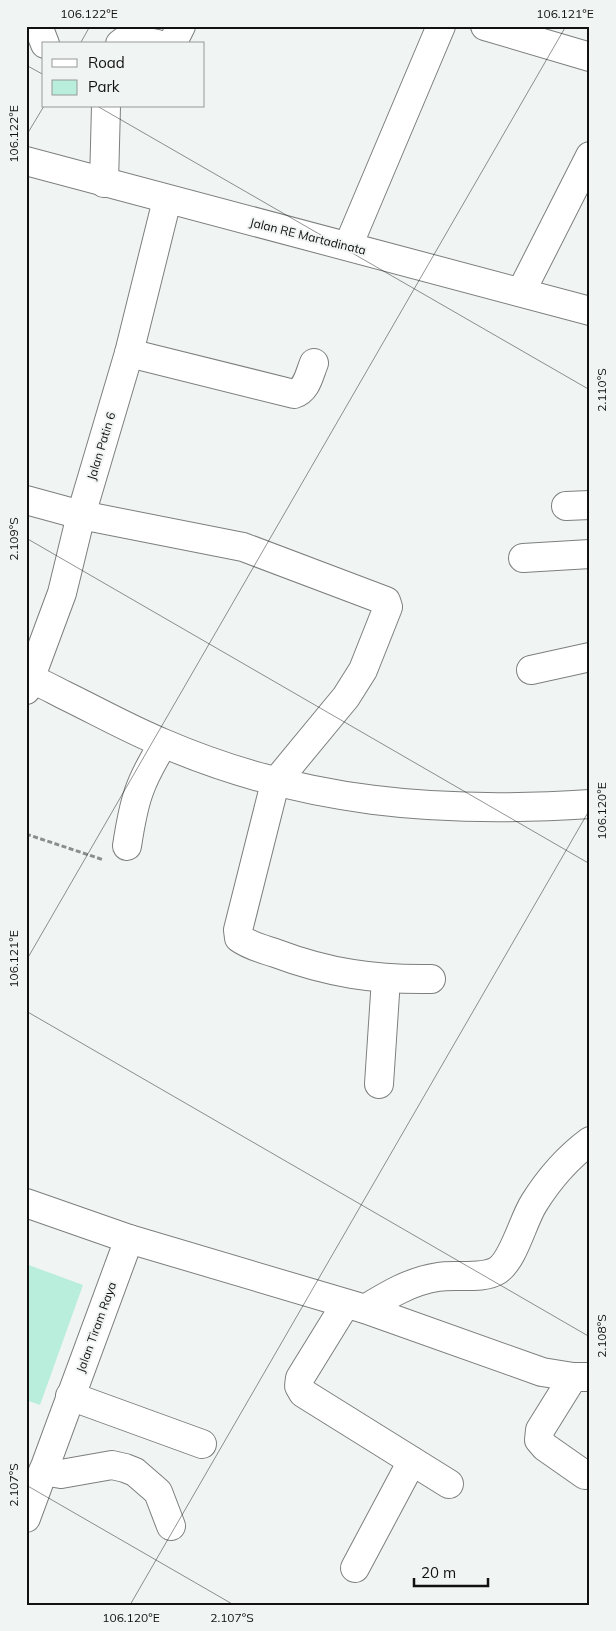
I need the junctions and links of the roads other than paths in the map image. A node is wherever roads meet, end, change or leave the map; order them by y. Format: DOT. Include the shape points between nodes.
graph roads {
  1 [pos="38,26"];
  2 [pos="62,26"];
  3 [pos="181,26"];
  4 [pos="440,26"];
  5 [pos="484,26"];
  6 [pos="44,42"];
  7 [pos="58,42"];
  8 [pos="123,42"];
  9 [pos="147,42"];
  10 [pos="173,42"];
  11 [pos="590,57"];
  12 [pos="106,108"];
  13 [pos="590,156"];
  14 [pos="26,162"];
  15 [pos="104,183"];
  16 [pos="168,200"];
  17 [pos="348,246"];
  18 [pos="522,292"];
  19 [pos="590,311"];
  20 [pos="129,353"];
  21 [pos="314,363"];
  22 [pos="26,500"];
  23 [pos="80,515"];
  24 [pos="590,554"];
  25 [pos="524,558"];
  26 [pos="590,656"];
  27 [pos="531,670"];
  28 [pos="27,682"];
  29 [pos="163,744"];
  30 [pos="275,783"];
  31 [pos="590,804"];
  32 [pos="127,846"];
  33 [pos="386,979"];
  34 [pos="431,979"];
  35 [pos="379,1084"];
  36 [pos="590,1141"];
  37 [pos="26,1203"];
  38 [pos="129,1238"];
  39 [pos="355,1307"];
  40 [pos="581,1377"];
  41 [pos="70,1396"];
  42 [pos="202,1444"];
  43 [pos="412,1461"];
  44 [pos="43,1471"];
  45 [pos="585,1476"];
  46 [pos="449,1484"];
  47 [pos="28,1508"];
  48 [pos="171,1526"];
  49 [pos="355,1568"];
  1 -- 6 [label="street"];
  2 -- 7 [label="street"];
  3 -- 10 [label="street"];
  4 -- 17 [label="street"];
  5 -- 11 [label="street"];
  8 -- 9 [label="street" via="128,38"];
  12 -- 15 [label="street"];
  13 -- 18 [label="street"];
  14 -- 15 [label="street, Jalan RE Martadinata"];
  15 -- 16 [label="street, Jalan RE Martadinata"];
  16 -- 17 [label="street, Jalan RE Martadinata"];
  16 -- 20 [label="street, Jalan Patin 6"];
  17 -- 18 [label="street, Jalan RE Martadinata"];
  18 -- 19 [label="street, Jalan RE Martadinata"];
  20 -- 21 [label="street" via="294,394 301,392"];
  20 -- 23 [label="street, Jalan Patin 6"];
  22 -- 23 [label="street"];
  23 -- 28 [label="street, Jalan Patin 6" via="62,593"];
  23 -- 30 [label="street" via="243,547 386,601 388,606 363,670 346,697"];
  24 -- 25 [label="street"];
  26 -- 27 [label="street"];
  28 -- 29 [label="street"];
  29 -- 30 [label="street"];
  29 -- 32 [label="street" via="142,780 134,802"];
  30 -- 31 [label="street" via="420,806 505,808"];
  30 -- 33 [label="street" via="238,930 239,938 291,959 351,975"];
  33 -- 34 [label="street"];
  33 -- 35 [label="street"];
  36 -- 39 [label="street" via="559,1168 534,1203 508,1257 498,1270 438,1277"];
  37 -- 38 [label="street"];
  38 -- 39 [label="street"];
  38 -- 41 [label="street, Jalan Tiram Raya"];
  39 -- 40 [label="street" via="542,1372"];
  39 -- 43 [label="street" via="300,1378 299,1386 311,1400"];
  40 -- 45 [label="street" via="540,1430 540,1440"];
  41 -- 42 [label="street"];
  41 -- 44 [label="street, Jalan Tiram Raya"];
  43 -- 46 [label="street"];
  43 -- 49 [label="street"];
  44 -- 47 [label="street, Jalan Tiram Raya"];
  44 -- 48 [label="street" via="62,1474 112,1465 136,1472 158,1492"];
}
